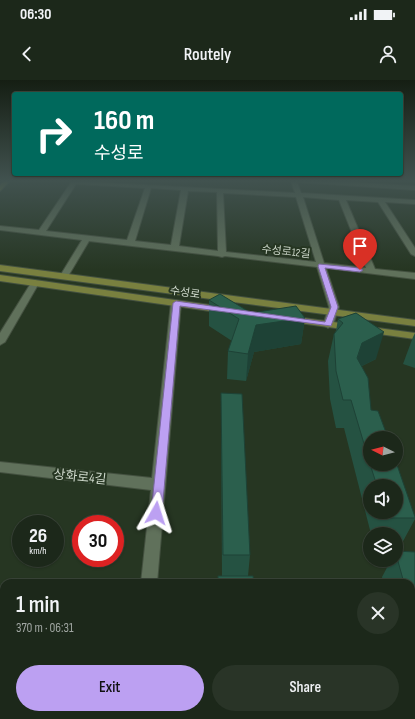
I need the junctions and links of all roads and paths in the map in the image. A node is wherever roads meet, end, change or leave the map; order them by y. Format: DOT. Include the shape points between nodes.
graph roads {
  1 [pos="55,211"];
  2 [pos="141,211"];
  3 [pos="181,211"];
  4 [pos="221,211"];
  5 [pos="303,211"];
  6 [pos="347,211"];
  7 [pos="387,211"];
  8 [pos="0,228"];
  9 [pos="41,233"];
  10 [pos="87,238"];
  11 [pos="130,243"];
  12 [pos="175,248"];
  13 [pos="415,254"];
  14 [pos="222,255"];
  15 [pos="321,266"];
  16 [pos="0,268"];
  17 [pos="372,272"];
  18 [pos="64,276"];
  19 [pos="415,276"];
  20 [pos="0,278"];
  21 [pos="35,283"];
  22 [pos="176,303"];
  23 [pos="237,312"];
  24 [pos="332,312"];
  25 [pos="275,317"];
  26 [pos="415,323"];
  27 [pos="328,324"];
  28 [pos="415,336"];
  29 [pos="0,342"];
  30 [pos="0,467"];
  31 [pos="159,485"];
  32 [pos="149,579"];
  1 -- 9 [label="street"];
  2 -- 11 [label="street"];
  3 -- 12 [label="street"];
  4 -- 14 [label="street"];
  5 -- 15 [label="street"];
  6 -- 17 [label="street"];
  7 -- 13 [label="street"];
  8 -- 9 [label="street, 수성로12길"];
  9 -- 10 [label="street, 수성로12길"];
  10 -- 11 [label="street, 수성로12길"];
  10 -- 18 [label="street"];
  11 -- 12 [label="street, 수성로12길"];
  12 -- 14 [label="street, 수성로12길"];
  14 -- 15 [label="street, 수성로12길"];
  15 -- 17 [label="street, 수성로12길"];
  15 -- 24 [label="street" via="334,307"];
  16 -- 18 [label="main road, 수성로"];
  17 -- 19 [label="street, 수성로12길"];
  18 -- 24 [label="main road, 수성로"];
  20 -- 21 [label="main road, 수성로"];
  21 -- 22 [label="main road, 수성로"];
  21 -- 29 [label="street"];
  22 -- 23 [label="main road, 수성로"];
  22 -- 31 [label="street"];
  24 -- 26 [label="main road, 수성로"];
  24 -- 27 [label="street"];
  25 -- 27 [label="main road"];
  27 -- 28 [label="main road"];
  30 -- 31 [label="street, 상화로4길"];
  31 -- 32 [label="street"];
}
